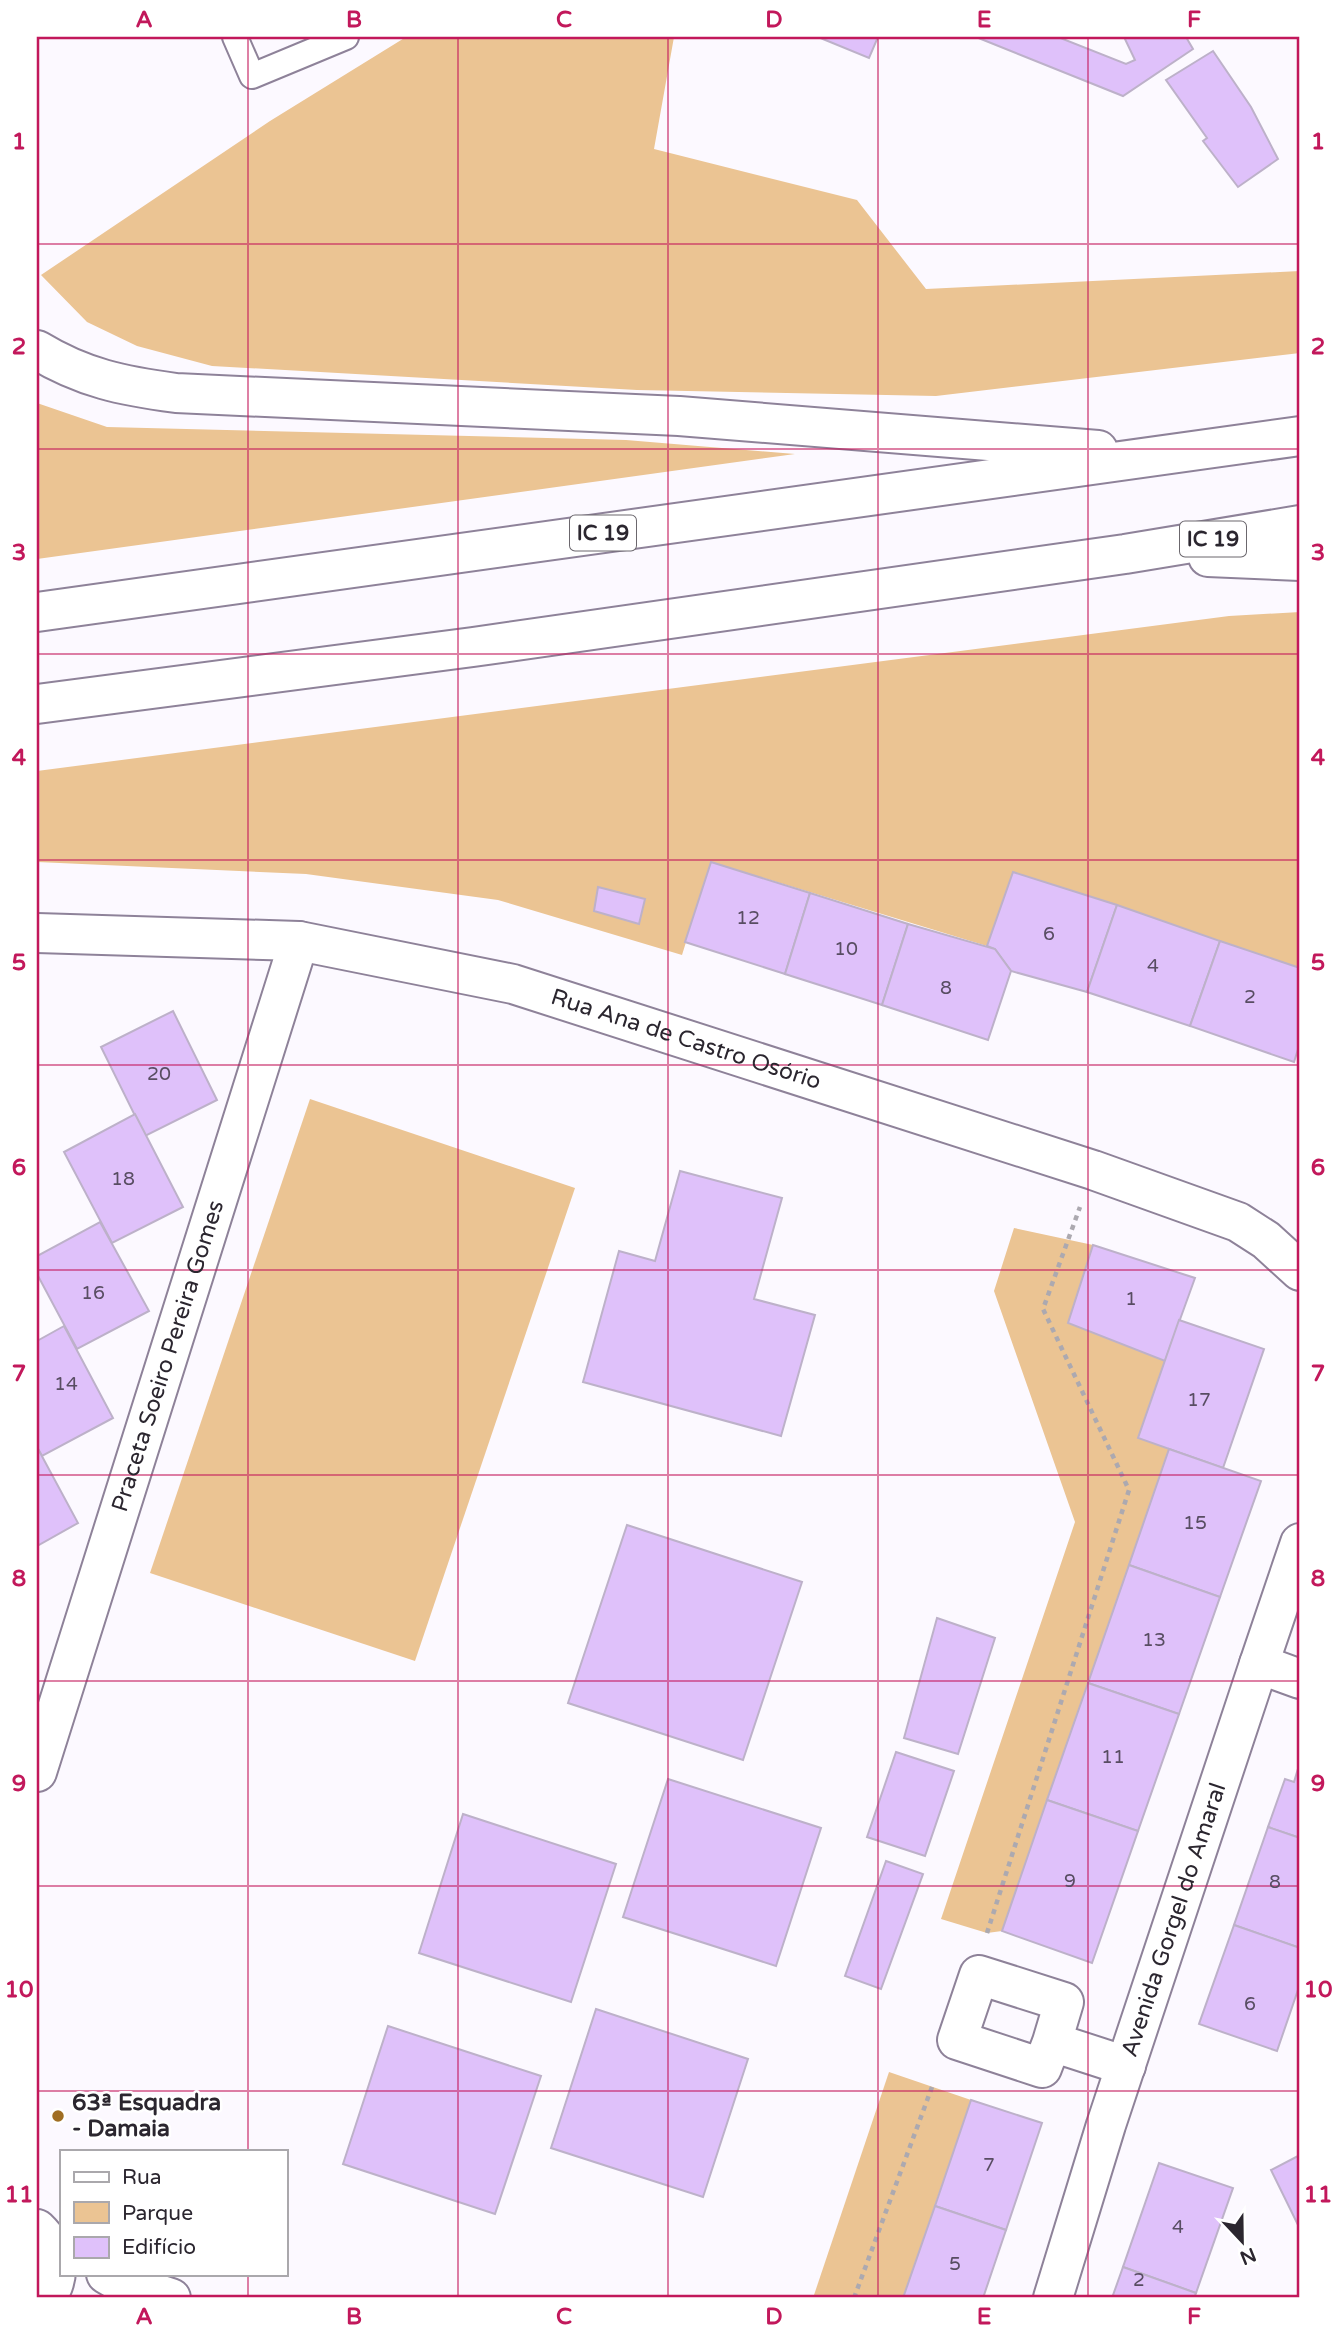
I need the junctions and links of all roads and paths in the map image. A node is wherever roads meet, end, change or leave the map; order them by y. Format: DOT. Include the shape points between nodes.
graph roads {
  1 [pos="235,37"];
  2 [pos="346,37"];
  3 [pos="37,350"];
  4 [pos="1300,436"];
  5 [pos="1170,455"];
  6 [pos="1300,525"];
  7 [pos="1125,554"];
  8 [pos="1300,561"];
  9 [pos="37,612"];
  10 [pos="37,704"];
  11 [pos="37,933"];
  12 [pos="299,942"];
  13 [pos="1093,1170"];
  14 [pos="1298,1260"];
  15 [pos="1300,1544"];
  16 [pos="1259,1664"];
  17 [pos="1300,1679"];
  18 [pos="37,1773"];
  19 [pos="987,1933"];
  20 [pos="1052,2042"];
  21 [pos="1126,2066"];
  22 [pos="933,2087"];
  23 [pos="49,2239"];
  24 [pos="111,2276"];
  25 [pos="46,2298"];
  26 [pos="171,2298"];
  27 [pos="854,2298"];
  28 [pos="1053,2298"];
  1 -- 2 [label="lane" via="253,76"];
  3 -- 5 [label="main road" via="70,370 125,387 176,393 679,416"];
  4 -- 5 [label="main road, IC 19"];
  5 -- 9 [label="main road, IC 19"];
  6 -- 7 [label="main road, IC 19"];
  7 -- 8 [label="main road"];
  7 -- 10 [label="main road, IC 19"];
  11 -- 12 [label="main road, Rua Ana de Castro Osório"];
  12 -- 13 [label="main road, Rua Ana de Castro Osório" via="513,984"];
  12 -- 18 [label="main road, Praceta Soeiro Pereira Gomes"];
  13 -- 14 [label="main road, Rua Ana de Castro Osório" via="1238,1222"];
  13 -- 19 [label="path" via="1043,1309 1129,1490"];
  15 -- 16 [label="main road, Avenida Gorgel do Amaral"];
  16 -- 17 [label="main road"];
  16 -- 21 [label="main road, Avenida Gorgel do Amaral"];
  20 -- 21 [label="main road"];
  21 -- 28 [label="main road, Avenida Gorgel do Amaral"];
  22 -- 27 [label="path"];
  23 -- 25 [label="main road" via="56,2277"];
  24 -- 26 [label="main road"];
}
